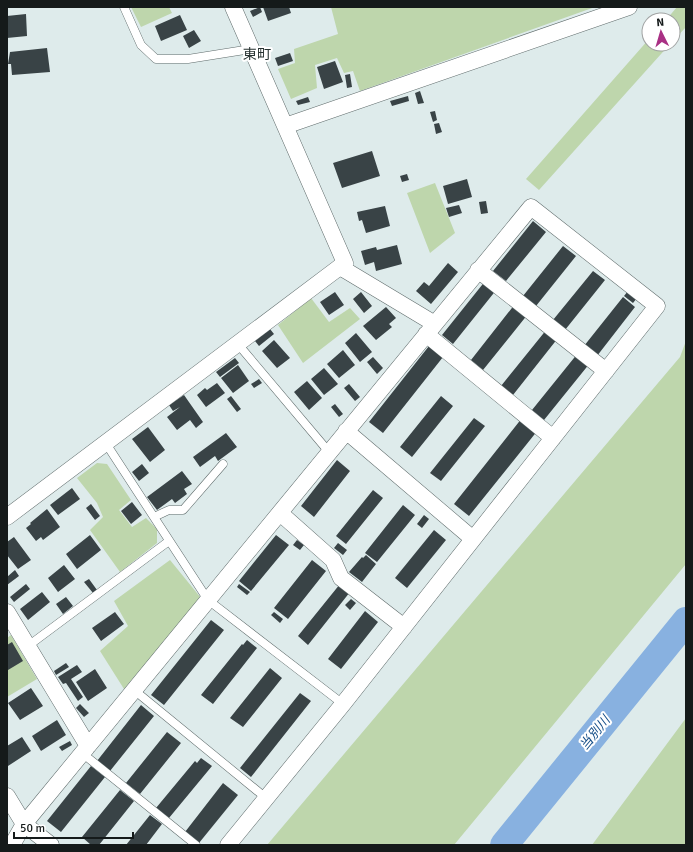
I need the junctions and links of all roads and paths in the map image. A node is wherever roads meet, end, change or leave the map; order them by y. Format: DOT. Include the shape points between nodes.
graph roads {
  1 [pos="124,7"];
  2 [pos="233,7"];
  3 [pos="630,7"];
  4 [pos="252,49"];
  5 [pos="285,126"];
  6 [pos="340,267"];
  7 [pos="478,270"];
  8 [pos="430,329"];
  9 [pos="237,343"];
  10 [pos="606,371"];
  11 [pos="346,431"];
  12 [pos="553,438"];
  13 [pos="105,442"];
  14 [pos="329,452"];
  15 [pos="224,464"];
  16 [pos="280,513"];
  17 [pos="7,517"];
  18 [pos="154,517"];
  19 [pos="473,539"];
  20 [pos="169,541"];
  21 [pos="208,600"];
  22 [pos="7,612"];
  23 [pos="404,627"];
  24 [pos="12,630"];
  25 [pos="28,646"];
  26 [pos="134,690"];
  27 [pos="343,704"];
  28 [pos="85,750"];
  29 [pos="7,796"];
  30 [pos="266,798"];
  31 [pos="24,824"];
  32 [pos="12,845"];
  33 [pos="51,845"];
  34 [pos="196,845"];
  35 [pos="228,845"];
  1 -- 4 [label="lane" via="141,45 156,59 188,59"];
  2 -- 4 [label="street"];
  3 -- 5 [label="street"];
  4 -- 5 [label="street"];
  5 -- 6 [label="street" via="345,263"];
  6 -- 8 [label="street"];
  6 -- 9 [label="street"];
  7 -- 8 [label="street"];
  7 -- 10 [label="street"];
  7 -- 10 [label="street" via="531,206 657,306"];
  8 -- 11 [label="street"];
  8 -- 12 [label="street"];
  9 -- 13 [label="street"];
  9 -- 14 [label="lane"];
  10 -- 12 [label="street"];
  11 -- 14 [label="street"];
  11 -- 19 [label="street"];
  12 -- 19 [label="street"];
  13 -- 17 [label="street"];
  13 -- 18 [label="lane"];
  14 -- 16 [label="street"];
  15 -- 18 [label="lane" via="183,510 169,510"];
  16 -- 21 [label="street"];
  16 -- 23 [label="street" via="333,560 341,578"];
  18 -- 20 [label="lane"];
  19 -- 23 [label="street"];
  20 -- 21 [label="lane"];
  20 -- 25 [label="lane"];
  21 -- 26 [label="street"];
  21 -- 27 [label="lane"];
  22 -- 24 [label="street"];
  23 -- 27 [label="street"];
  24 -- 25 [label="street"];
  25 -- 28 [label="street"];
  26 -- 28 [label="street"];
  26 -- 30 [label="lane"];
  27 -- 30 [label="street"];
  28 -- 31 [label="street"];
  28 -- 34 [label="lane"];
  29 -- 31 [label="street"];
  30 -- 35 [label="street"];
  31 -- 32 [label="street"];
  31 -- 33 [label="street"];
}
